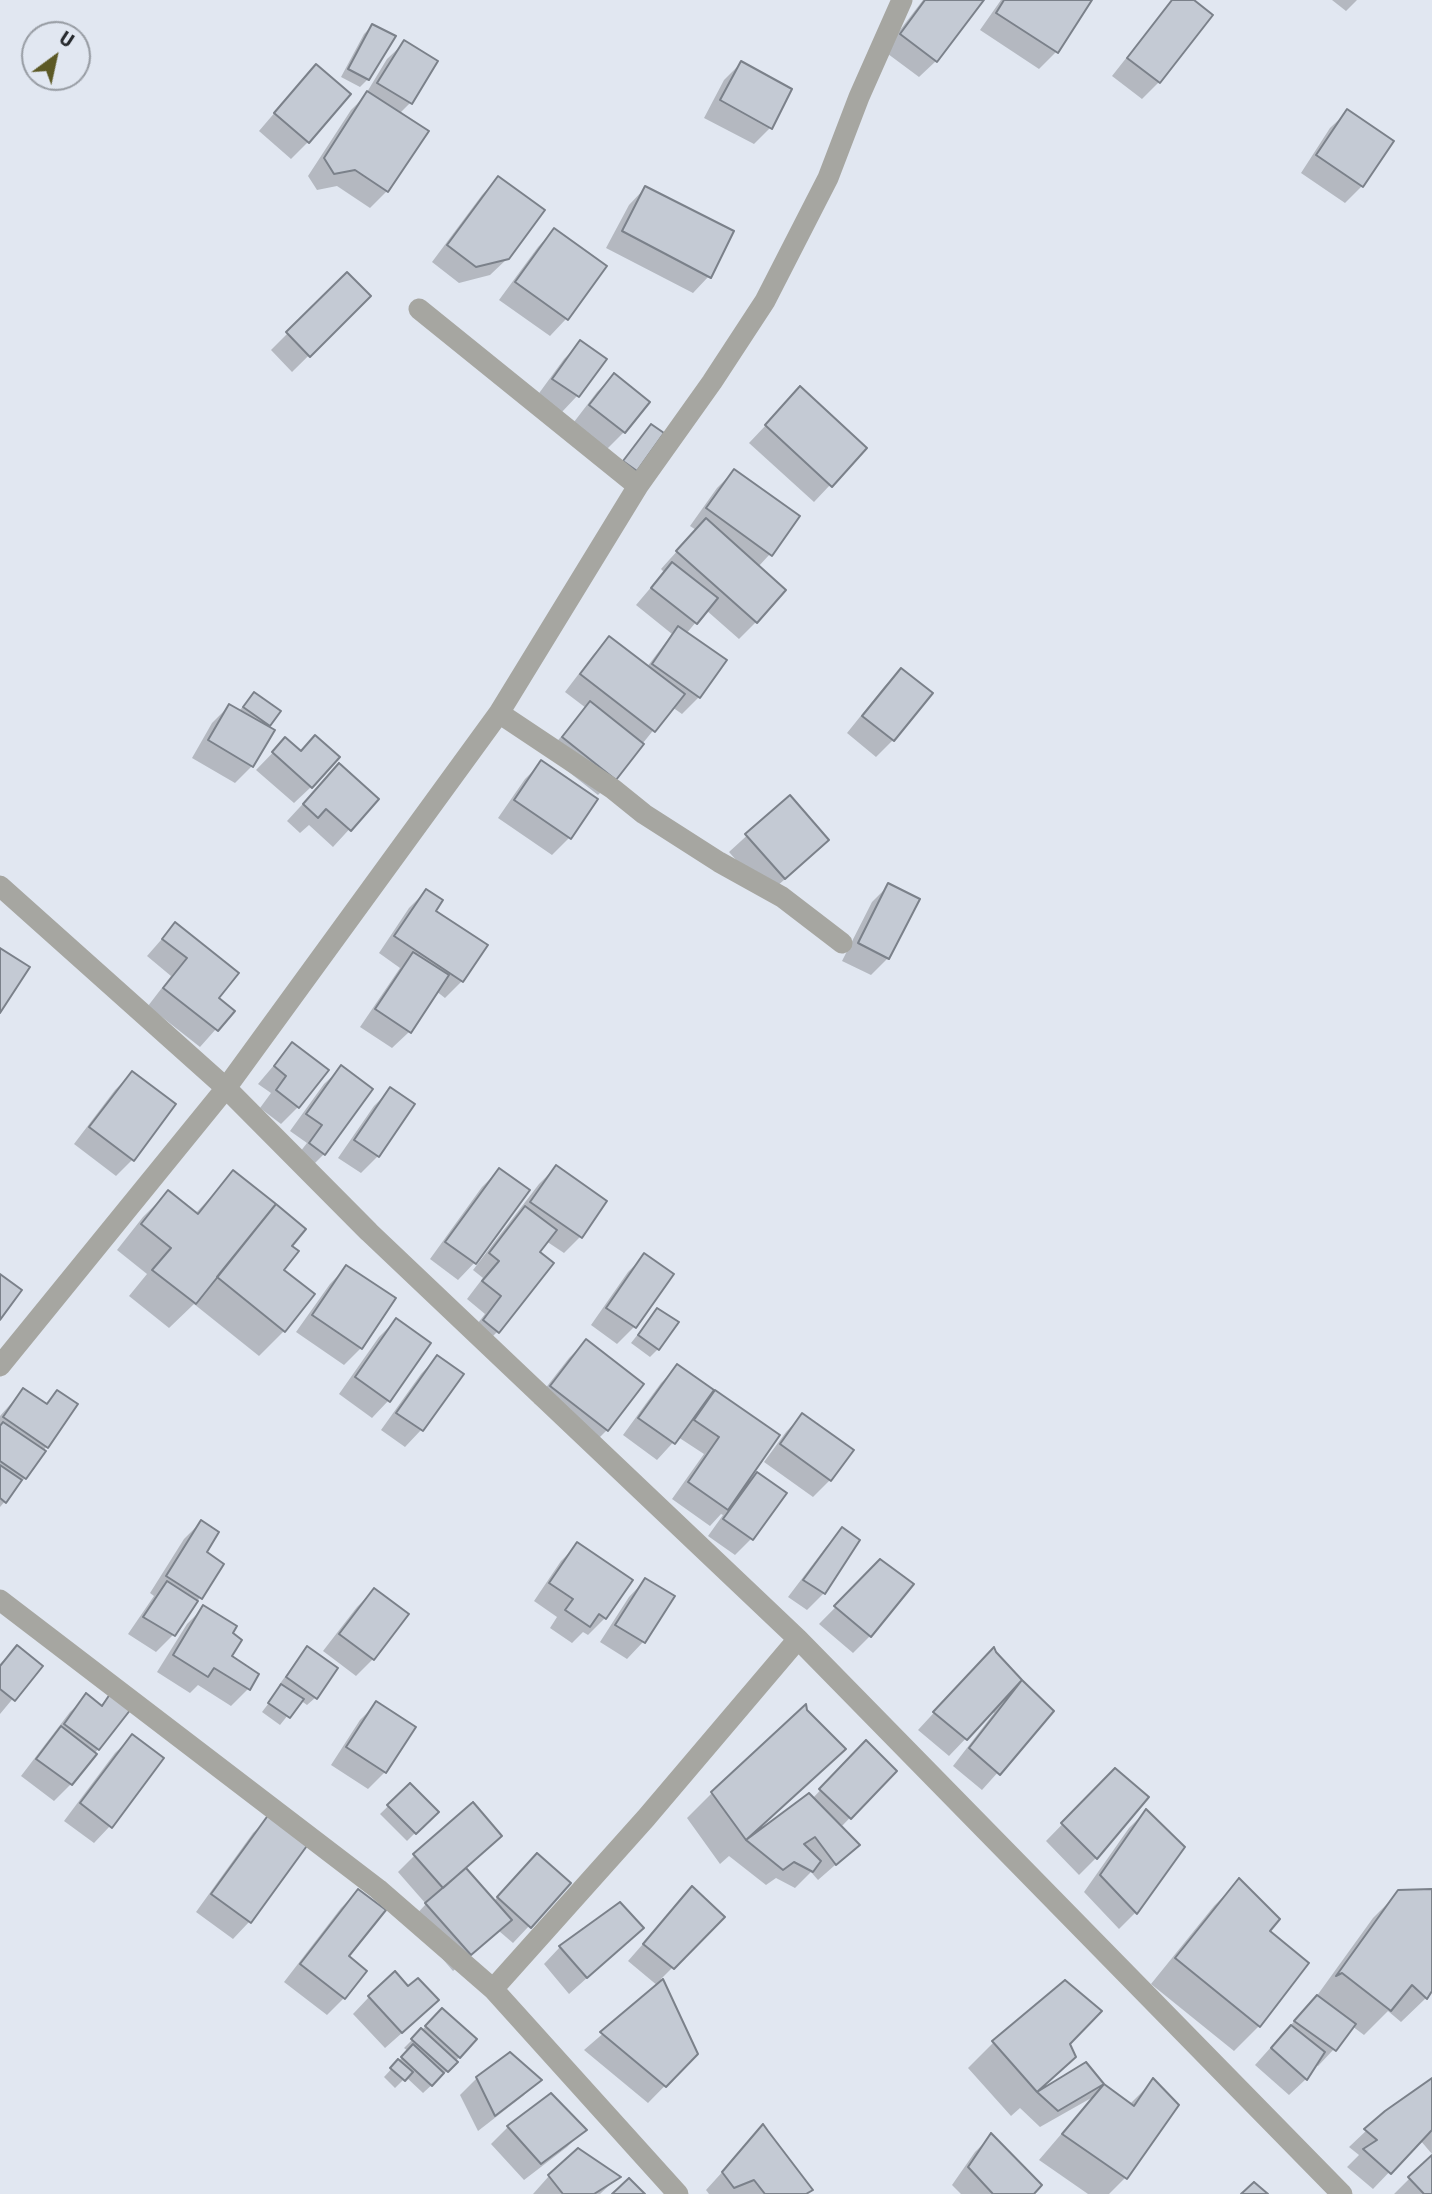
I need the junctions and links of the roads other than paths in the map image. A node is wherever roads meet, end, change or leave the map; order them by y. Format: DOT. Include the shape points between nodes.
graph roads {
  1 [pos="902,0"];
  2 [pos="419,309"];
  3 [pos="638,486"];
  4 [pos="499,713"];
  5 [pos="0,887"];
  6 [pos="842,943"];
  7 [pos="226,1088"];
  8 [pos="0,1366"];
  9 [pos="0,1600"];
  10 [pos="798,1639"];
  11 [pos="493,1989"];
  12 [pos="678,2194"];
  13 [pos="1342,2194"];
  1 -- 3 [label="street" via="828,178 765,300"];
  2 -- 3 [label="street"];
  3 -- 4 [label="street"];
  4 -- 6 [label="street" via="645,814 782,897"];
  4 -- 7 [label="street"];
  5 -- 7 [label="street"];
  7 -- 8 [label="street"];
  7 -- 10 [label="street" via="379,1241"];
  9 -- 11 [label="street" via="379,1889"];
  10 -- 11 [label="street"];
  10 -- 13 [label="street"];
  11 -- 12 [label="street"];
}
